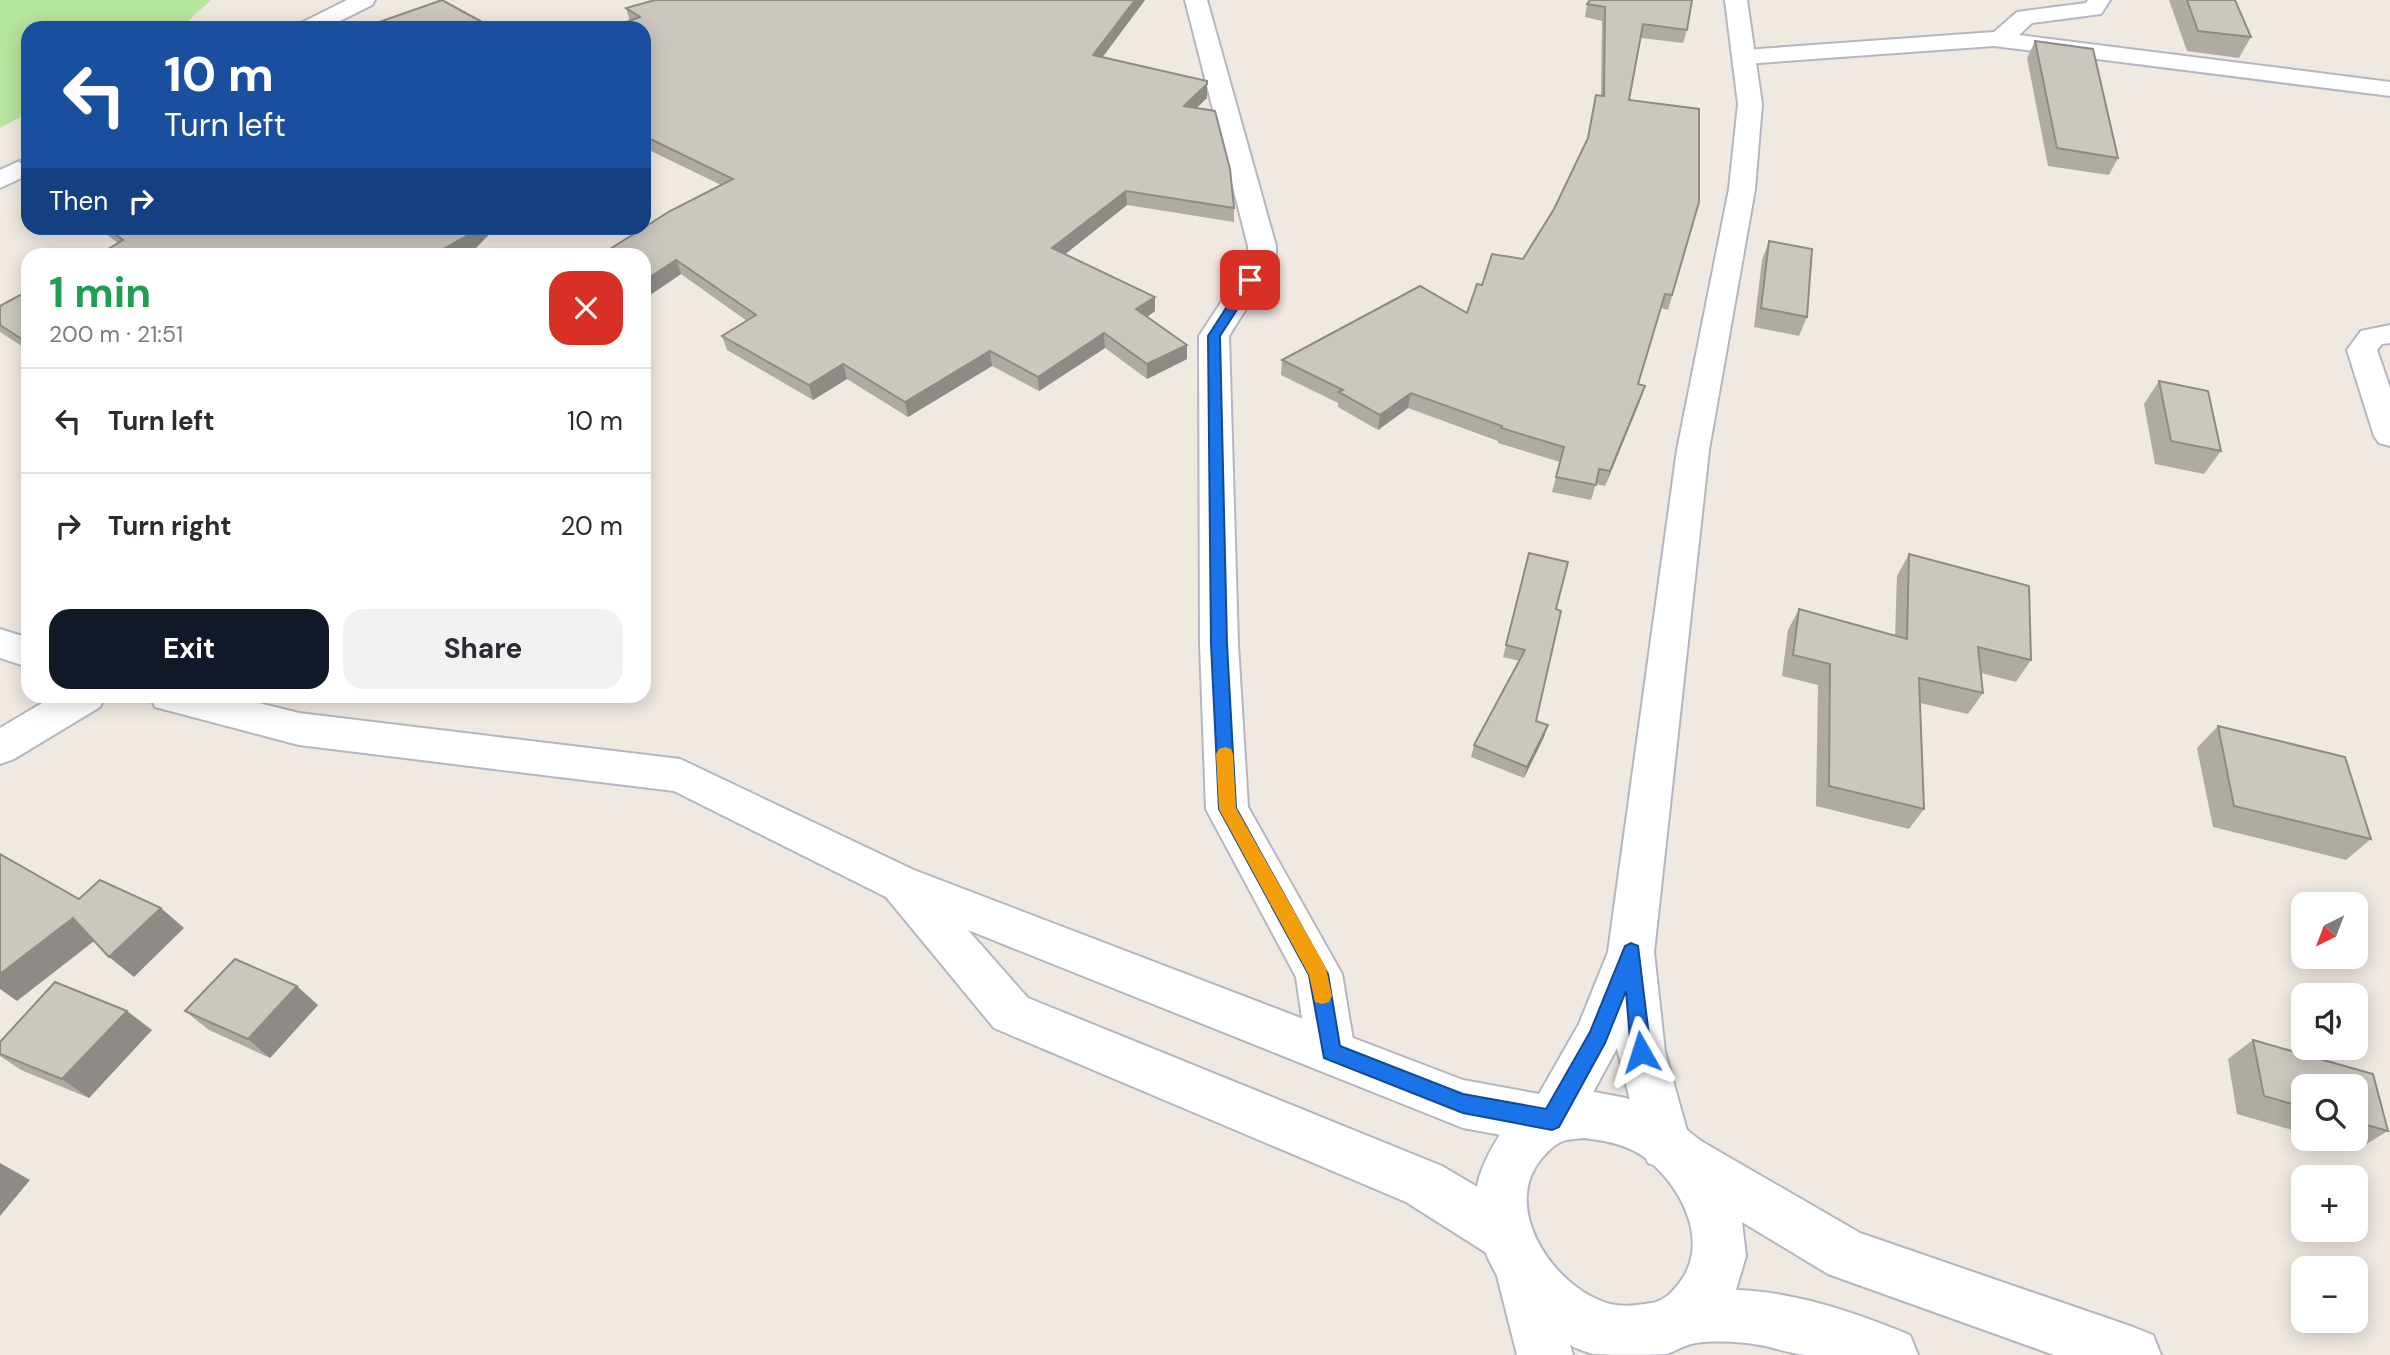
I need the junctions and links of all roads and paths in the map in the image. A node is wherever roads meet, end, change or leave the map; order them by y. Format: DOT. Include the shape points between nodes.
graph roads {
  1 [pos="364,0"];
  2 [pos="1196,0"];
  3 [pos="1736,0"];
  4 [pos="2099,0"];
  5 [pos="323,21"];
  6 [pos="1994,39"];
  7 [pos="1745,57"];
  8 [pos="2390,89"];
  9 [pos="21,169"];
  10 [pos="0,180"];
  11 [pos="2390,334"];
  12 [pos="2390,436"];
  13 [pos="0,643"];
  14 [pos="21,650"];
  15 [pos="74,703"];
  16 [pos="197,703"];
  17 [pos="0,748"];
  18 [pos="899,883"];
  19 [pos="1631,951"];
  20 [pos="1331,1052"];
  21 [pos="1552,1120"];
  22 [pos="1674,1151"];
  23 [pos="1513,1251"];
  24 [pos="1663,1334"];
  25 [pos="1545,1355"];
  26 [pos="1890,1355"];
  27 [pos="2133,1355"];
  1 -- 5 [label="street"];
  2 -- 20 [label="street" via="1262,246 1262,261 1214,336 1227,809 1319,974"];
  3 -- 7 [label="street"];
  4 -- 6 [label="street" via="2093,9 2025,16 2006,36"];
  6 -- 7 [label="street"];
  6 -- 8 [label="street"];
  7 -- 19 [label="street" via="1749,104 1742,189 1693,450"];
  9 -- 10 [label="street"];
  11 -- 12 [label="street" via="2372,337 2362,350"];
  13 -- 14 [label="street"];
  15 -- 17 [label="street"];
  16 -- 18 [label="street" via="299,729 680,775"];
  18 -- 20 [label="street"];
  18 -- 23 [label="street" via="1011,1013 1424,1184"];
  19 -- 21 [label="street" via="1598,1036"];
  19 -- 22 [label="street" via="1641,1052"];
  20 -- 21 [label="street" via="1463,1104"];
  21 -- 22 [label="street" via="1584,1114 1619,1119 1652,1133"];
  21 -- 23 [label="street" via="1525,1138 1507,1163 1500,1198"];
  22 -- 24 [label="street" via="1703,1187 1717,1222 1719,1258 1709,1289"];
  22 -- 27 [label="street" via="1847,1255"];
  23 -- 24 [label="street" via="1549,1301 1584,1323 1622,1334"];
  23 -- 25 [label="street"];
  24 -- 26 [label="street" via="1762,1318 1841,1336"];
}
